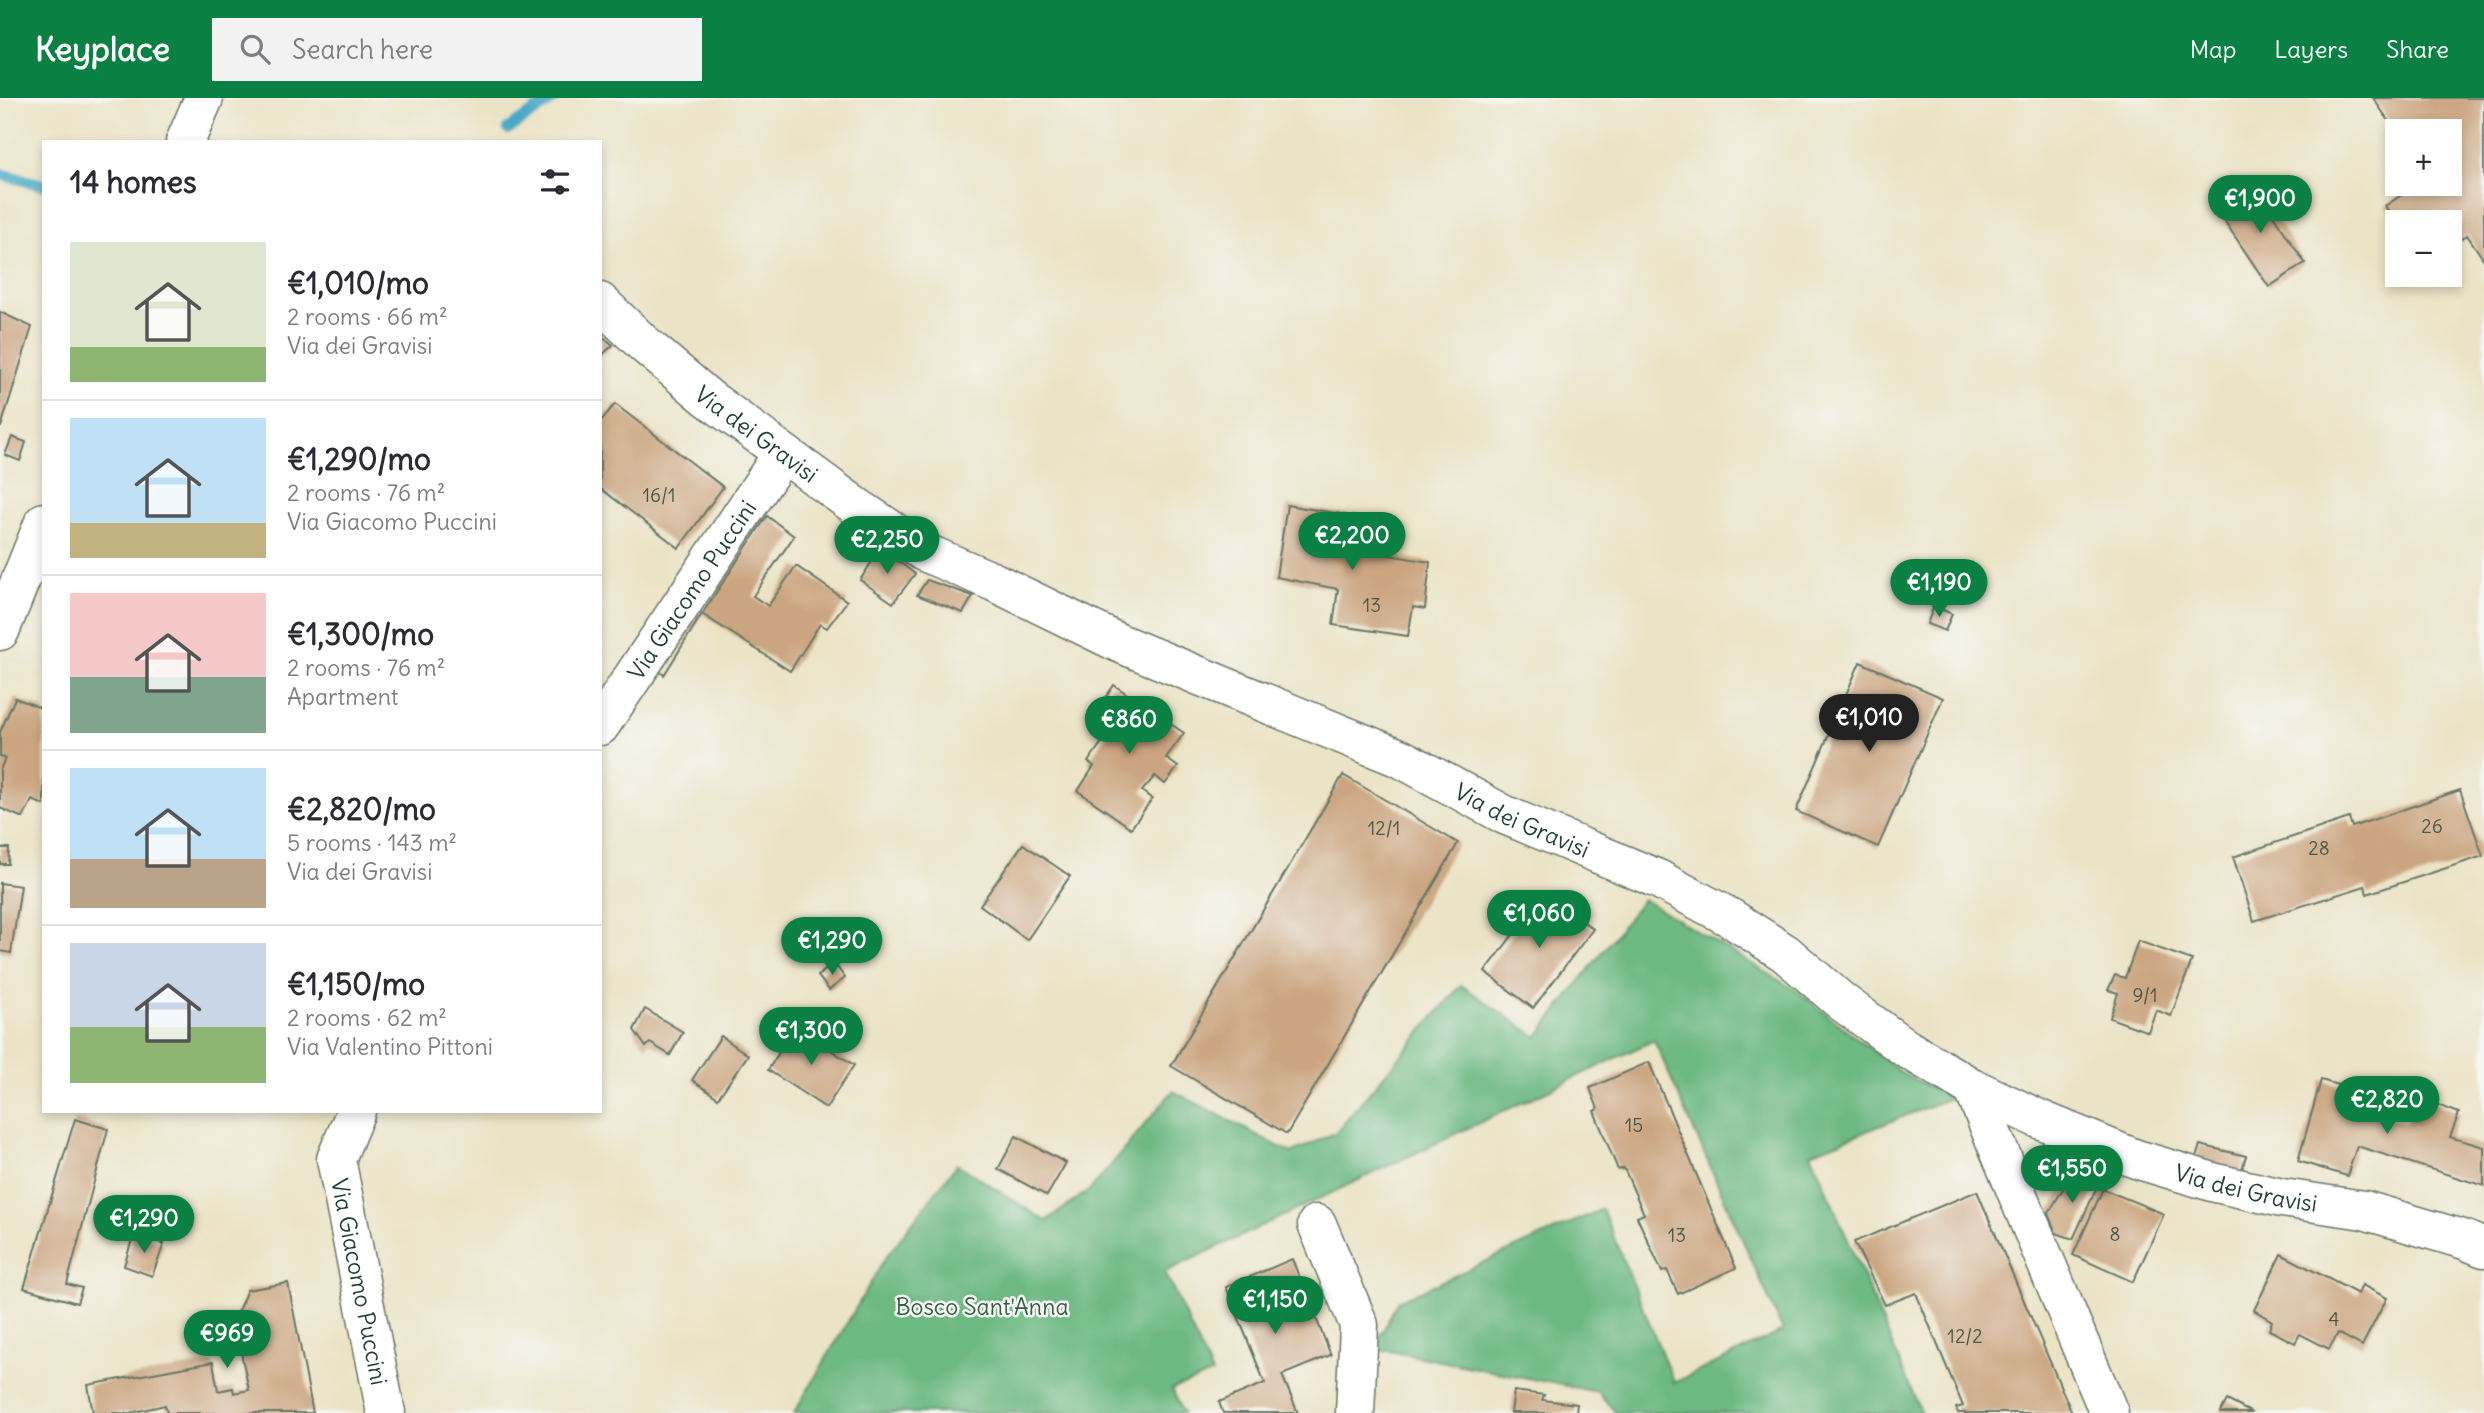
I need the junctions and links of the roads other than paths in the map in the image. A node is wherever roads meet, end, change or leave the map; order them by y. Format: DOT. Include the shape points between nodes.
graph roads {
  1 [pos="204,98"];
  2 [pos="186,140"];
  3 [pos="602,304"];
  4 [pos="783,453"];
  5 [pos="42,527"];
  6 [pos="0,631"];
  7 [pos="602,723"];
  8 [pos="1973,1088"];
  9 [pos="355,1113"];
  10 [pos="1317,1224"];
  11 [pos="2484,1248"];
  12 [pos="386,1413"];
  13 [pos="1355,1413"];
  14 [pos="2109,1413"];
  1 -- 2 [label="street"];
  3 -- 4 [label="street, Via dei Gravisi" via="708,398"];
  4 -- 7 [label="street, Via Giacomo Puccini"];
  4 -- 8 [label="street, Via dei Gravisi" via="924,552 1119,643 1402,759 1506,815 1658,879 1785,953 1907,1049"];
  5 -- 6 [label="street"];
  8 -- 11 [label="street, Via dei Gravisi" via="2150,1163 2216,1184 2364,1210"];
  8 -- 14 [label="street"];
  9 -- 12 [label="street, Via Giacomo Puccini" via="336,1159"];
  10 -- 13 [label="street" via="1359,1325"];
}
